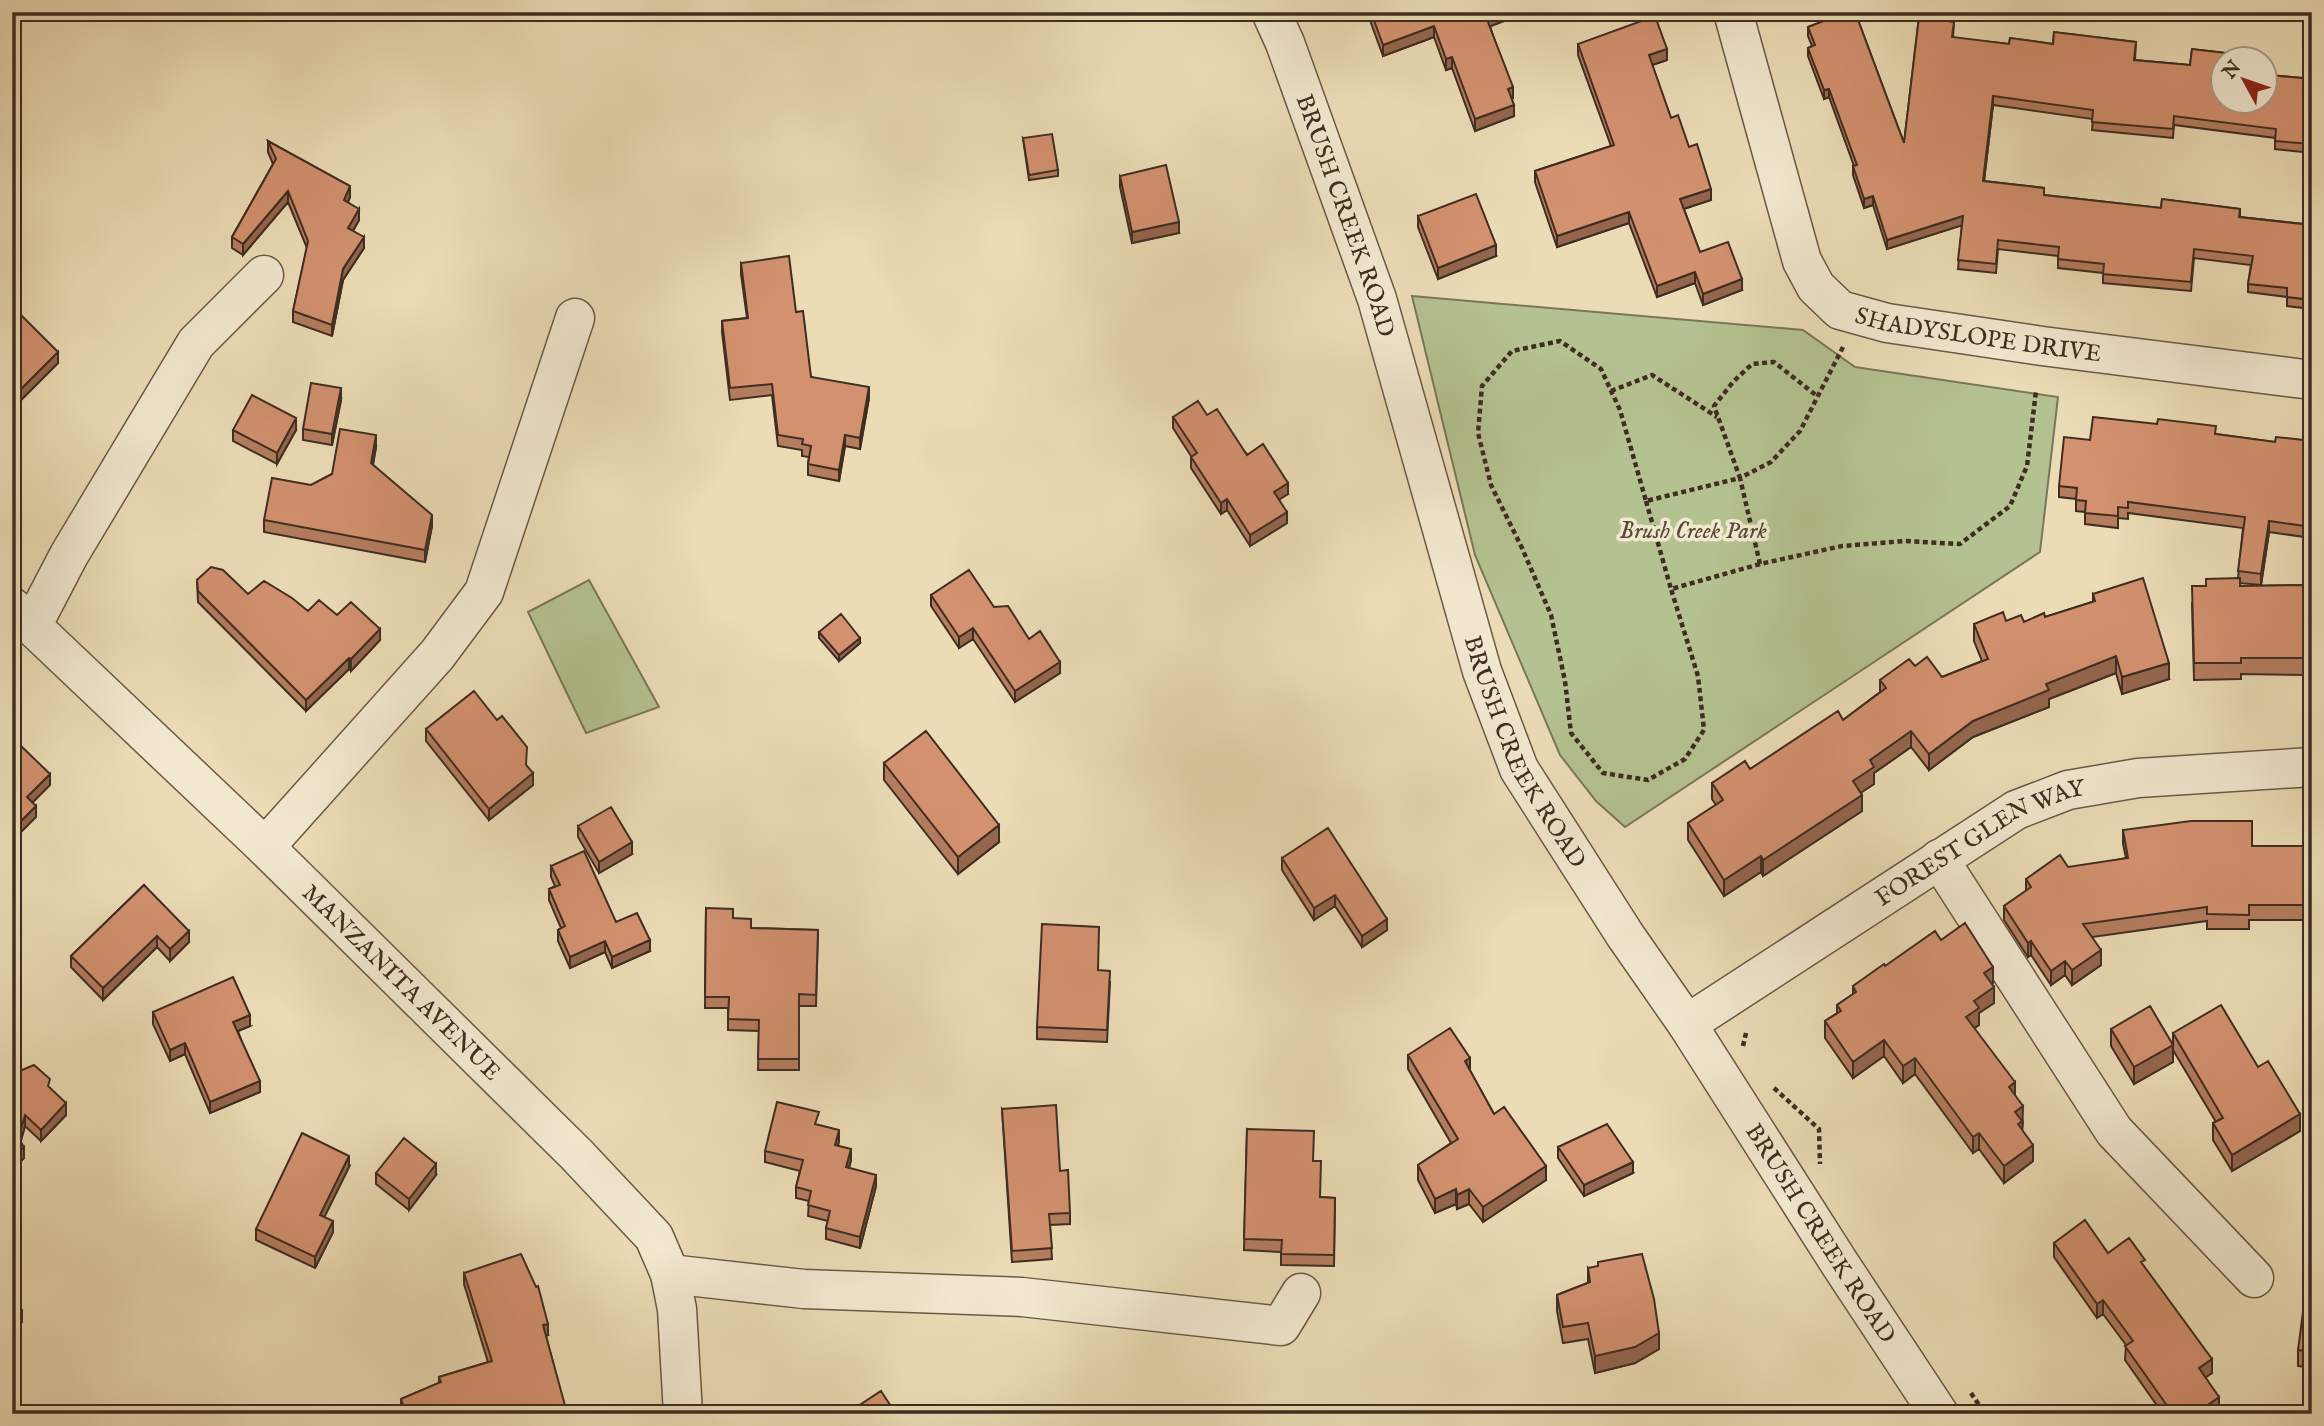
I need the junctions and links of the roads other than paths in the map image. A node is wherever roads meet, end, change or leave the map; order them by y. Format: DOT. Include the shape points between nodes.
graph roads {
  1 [pos="1271,12"];
  2 [pos="1733,12"];
  3 [pos="264,275"];
  4 [pos="575,318"];
  5 [pos="2312,380"];
  6 [pos="22,617"];
  7 [pos="2312,767"];
  8 [pos="265,848"];
  9 [pos="1940,859"];
  10 [pos="1687,1024"];
  11 [pos="670,1275"];
  12 [pos="2254,1278"];
  13 [pos="1301,1293"];
  14 [pos="683,1414"];
  15 [pos="1938,1414"];
  1 -- 10 [label="street, BRUSH CREEK ROAD" via="1377,299 1482,671 1518,769"];
  2 -- 5 [label="street, SHADYSLOPE DRIVE" via="1802,261 1816,287 1840,310 1886,323"];
  3 -- 6 [label="street" via="196,343 69,555"];
  4 -- 8 [label="street" via="484,592 437,655"];
  6 -- 8 [label="street, MANZANITA AVENUE"];
  7 -- 9 [label="street, FOREST GLEN WAY" via="2138,778 2068,790 2016,810"];
  8 -- 11 [label="street, MANZANITA AVENUE" via="577,1155 654,1237"];
  9 -- 10 [label="street, FOREST GLEN WAY"];
  9 -- 12 [label="street" via="2114,1131"];
  10 -- 15 [label="street, BRUSH CREEK ROAD"];
  11 -- 13 [label="street" via="804,1289 1022,1297 1280,1326"];
  11 -- 14 [label="street, MANZANITA AVENUE" via="677,1309"];
}
